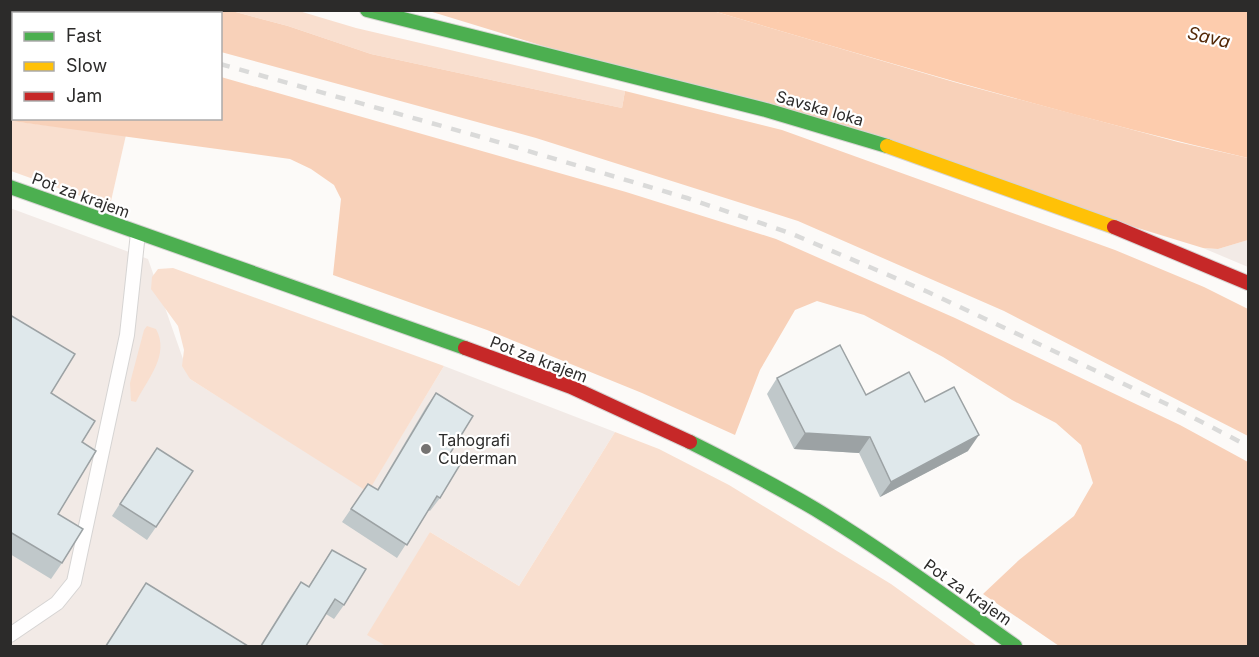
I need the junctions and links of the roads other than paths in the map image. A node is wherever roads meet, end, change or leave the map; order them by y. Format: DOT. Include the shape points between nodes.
graph roads {
  1 [pos="367,10"];
  2 [pos="10,187"];
  3 [pos="138,232"];
  4 [pos="1248,284"];
  5 [pos="10,635"];
  6 [pos="1015,646"];
  1 -- 4 [label="street, Savska loka" via="864,138 1100,221"];
  2 -- 3 [label="street, Pot za krajem"];
  3 -- 5 [label="lane" via="127,335 74,582 57,603"];
  3 -- 6 [label="street, Pot za krajem" via="571,387 653,424 816,510"];
}
